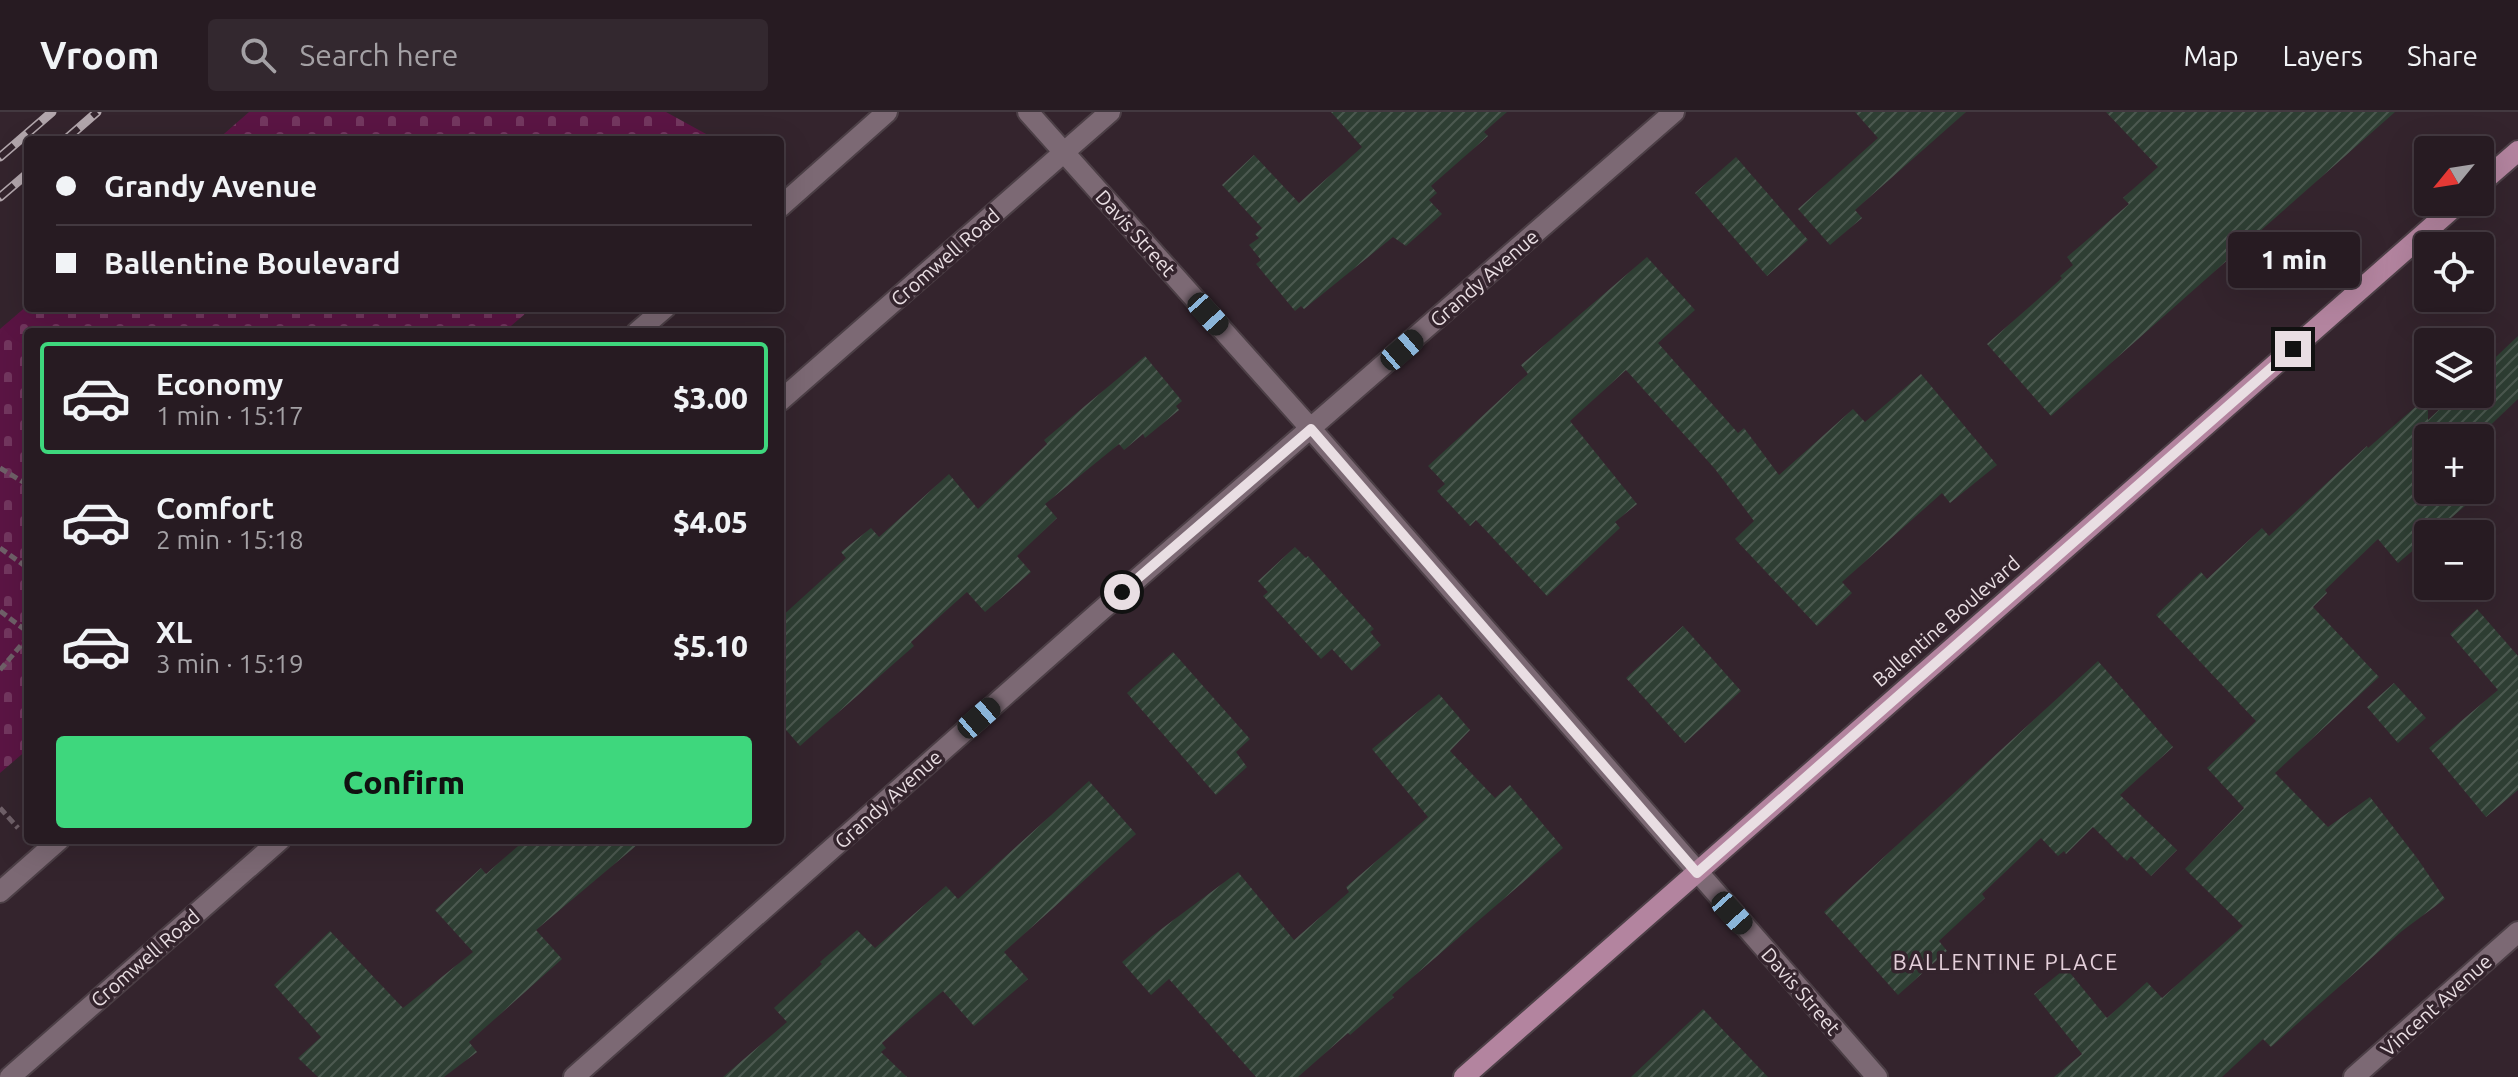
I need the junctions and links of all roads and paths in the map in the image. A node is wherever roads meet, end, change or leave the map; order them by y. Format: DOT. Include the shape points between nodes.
graph roads {
  1 [pos="887,112"];
  2 [pos="1028,112"];
  3 [pos="1110,112"];
  4 [pos="1674,112"];
  5 [pos="2518,151"];
  6 [pos="1064,152"];
  7 [pos="2494,172"];
  8 [pos="784,203"];
  9 [pos="2444,216"];
  10 [pos="660,312"];
  11 [pos="642,328"];
  12 [pos="784,397"];
  13 [pos="1311,429"];
  14 [pos="0,468"];
  15 [pos="24,483"];
  16 [pos="0,548"];
  17 [pos="24,565"];
  18 [pos="0,611"];
  19 [pos="24,631"];
  20 [pos="24,639"];
  21 [pos="0,670"];
  22 [pos="0,808"];
  23 [pos="24,834"];
  24 [pos="54,844"];
  25 [pos="275,844"];
  26 [pos="1697,873"];
  27 [pos="0,892"];
  28 [pos="2518,932"];
  29 [pos="10,1077"];
  30 [pos="574,1077"];
  31 [pos="1464,1077"];
  32 [pos="1877,1077"];
  33 [pos="2354,1077"];
  1 -- 8 [label="street"];
  2 -- 6 [label="street, Davis Street"];
  3 -- 6 [label="street, Cromwell Road"];
  4 -- 13 [label="street, Grandy Avenue"];
  5 -- 7 [label="main road"];
  6 -- 12 [label="street, Cromwell Road"];
  6 -- 13 [label="street, Davis Street"];
  9 -- 26 [label="main road, Ballentine Boulevard"];
  10 -- 11 [label="street"];
  13 -- 26 [label="street, Davis Street"];
  13 -- 30 [label="street, Grandy Avenue"];
  14 -- 15 [label="path"];
  16 -- 17 [label="path"];
  18 -- 19 [label="path"];
  20 -- 21 [label="path"];
  22 -- 23 [label="path"];
  24 -- 27 [label="street"];
  25 -- 29 [label="street, Cromwell Road"];
  26 -- 31 [label="main road, Ballentine Boulevard"];
  26 -- 32 [label="street, Davis Street"];
  28 -- 33 [label="street, Vincent Avenue"];
}
